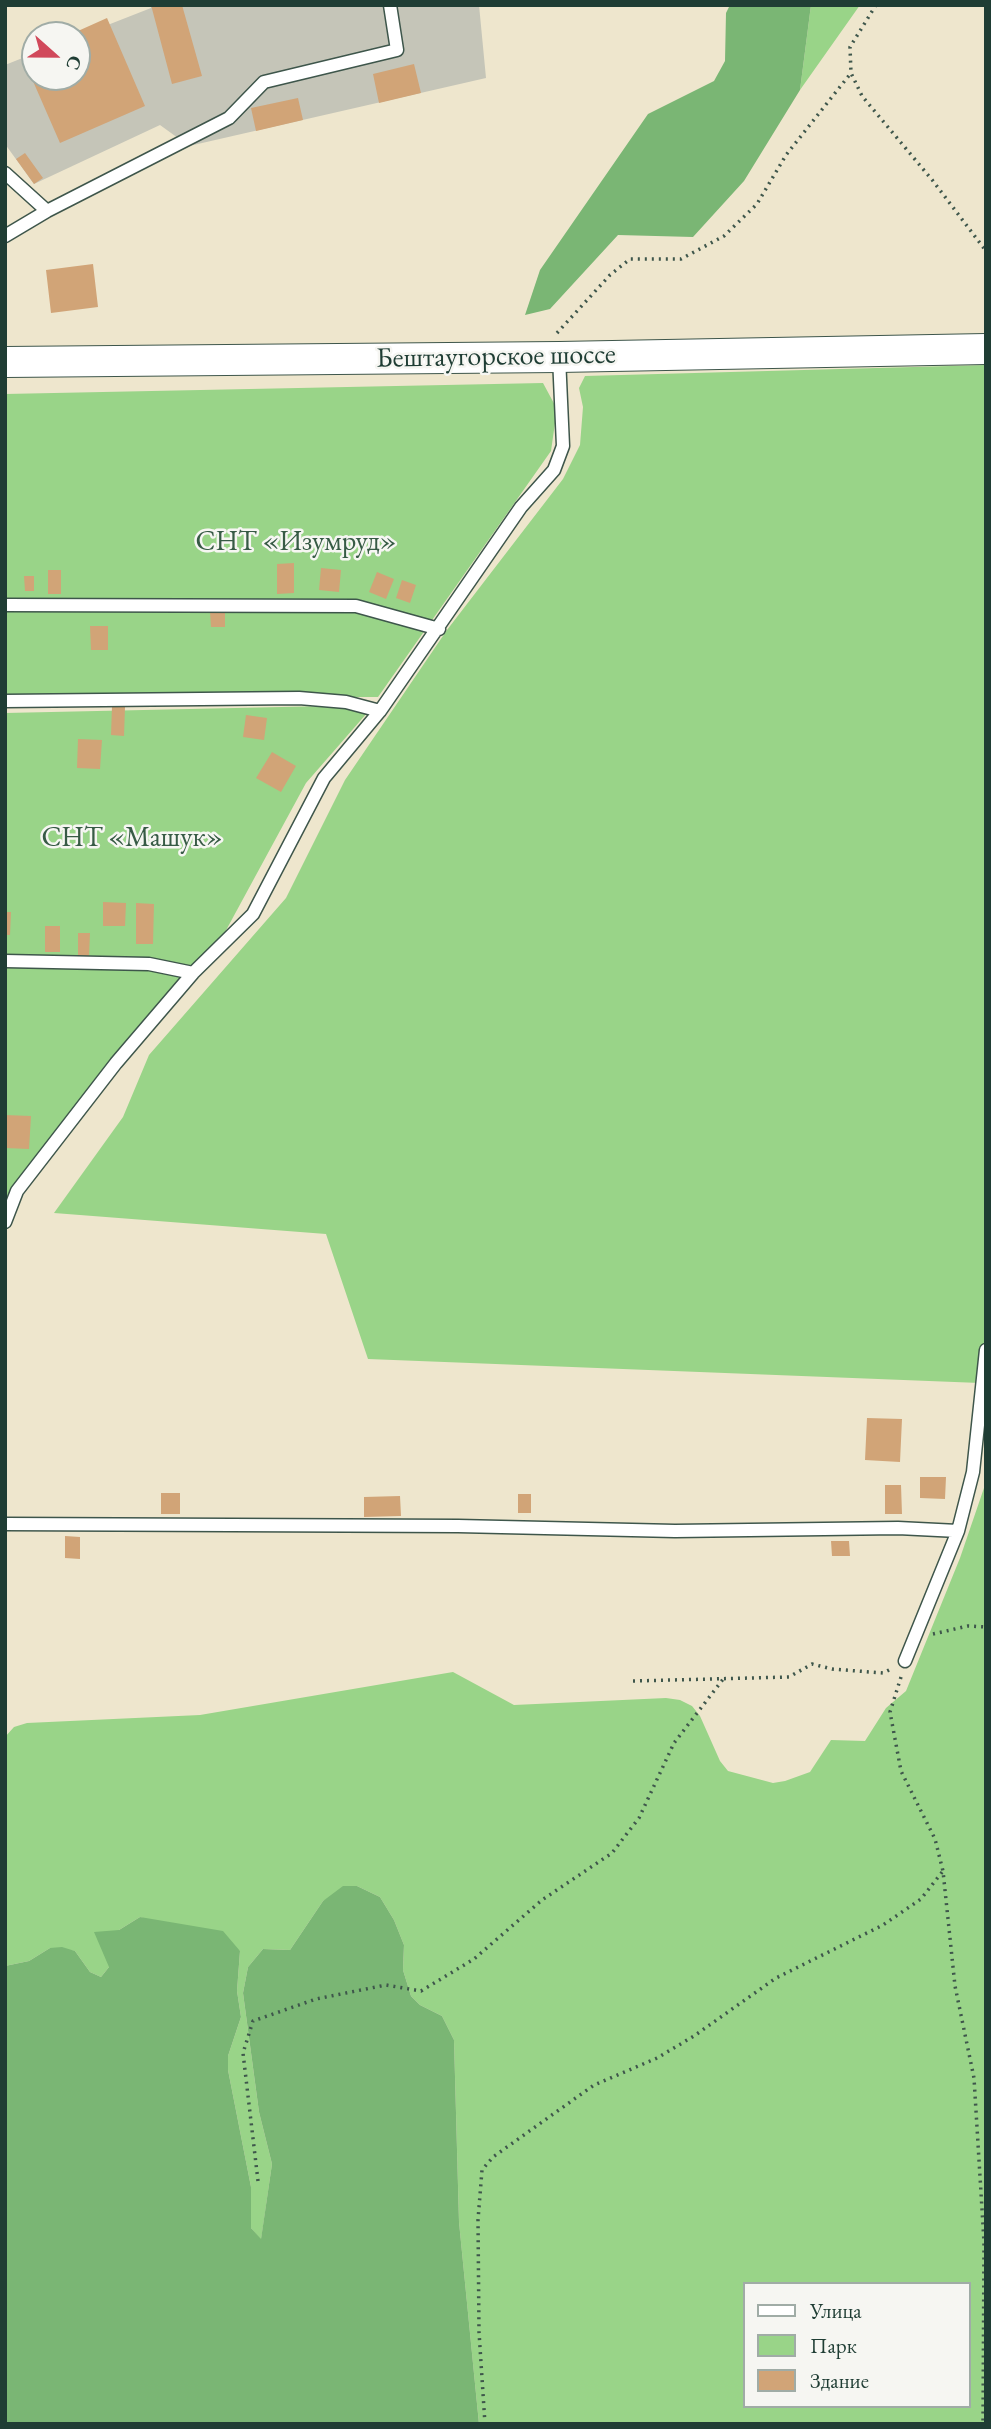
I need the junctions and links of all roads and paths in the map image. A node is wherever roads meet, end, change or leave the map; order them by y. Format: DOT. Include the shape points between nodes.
graph roads {
  1 [pos="390,5"];
  2 [pos="876,5"];
  3 [pos="851,73"];
  4 [pos="5,173"];
  5 [pos="47,211"];
  6 [pos="5,236"];
  7 [pos="986,251"];
  8 [pos="986,349"];
  9 [pos="554,357"];
  10 [pos="5,362"];
  11 [pos="5,605"];
  12 [pos="439,629"];
  13 [pos="5,701"];
  14 [pos="380,711"];
  15 [pos="5,961"];
  16 [pos="193,973"];
  17 [pos="6,1219"];
  18 [pos="986,1350"];
  19 [pos="5,1524"];
  20 [pos="958,1531"];
  21 [pos="986,1628"];
  22 [pos="905,1661"];
  23 [pos="724,1678"];
  24 [pos="633,1681"];
  25 [pos="943,1871"];
  26 [pos="258,2181"];
  27 [pos="485,2424"];
  28 [pos="983,2424"];
  1 -- 5 [label="lane" via="397,50 264,82 229,118"];
  2 -- 3 [label="path" via="850,47"];
  3 -- 7 [label="path" via="862,96"];
  3 -- 9 [label="path" via="786,155 757,204 724,236 681,259 630,259 552,338"];
  4 -- 5 [label="lane"];
  5 -- 6 [label="lane"];
  8 -- 9 [label="street, Бештаугорское шоссе"];
  9 -- 10 [label="street, Бештаугорское шоссе"];
  9 -- 12 [label="lane" via="563,446 554,470 521,507"];
  11 -- 12 [label="lane" via="356,606"];
  12 -- 14 [label="lane"];
  13 -- 14 [label="lane" via="299,698"];
  14 -- 16 [label="lane" via="324,778 253,914"];
  15 -- 16 [label="lane" via="149,964"];
  16 -- 17 [label="lane" via="17,1191"];
  18 -- 20 [label="lane" via="973,1472"];
  19 -- 20 [label="lane"];
  20 -- 22 [label="lane"];
  21 -- 22 [label="path" via="968,1626 929,1635"];
  22 -- 23 [label="path" via="883,1673 812,1664 789,1677"];
  22 -- 25 [label="path" via="890,1712 901,1771 935,1839"];
  23 -- 24 [label="path"];
  23 -- 26 [label="path" via="674,1743 639,1818 612,1853 542,1900 474,1959 421,1991 386,1985 316,1999 253,2021 243,2053"];
  25 -- 27 [label="path" via="921,1899 884,1926 776,1978 657,2057 594,2084 482,2169 478,2332"];
  25 -- 28 [label="path" via="955,1986 974,2078 984,2242"];
}
